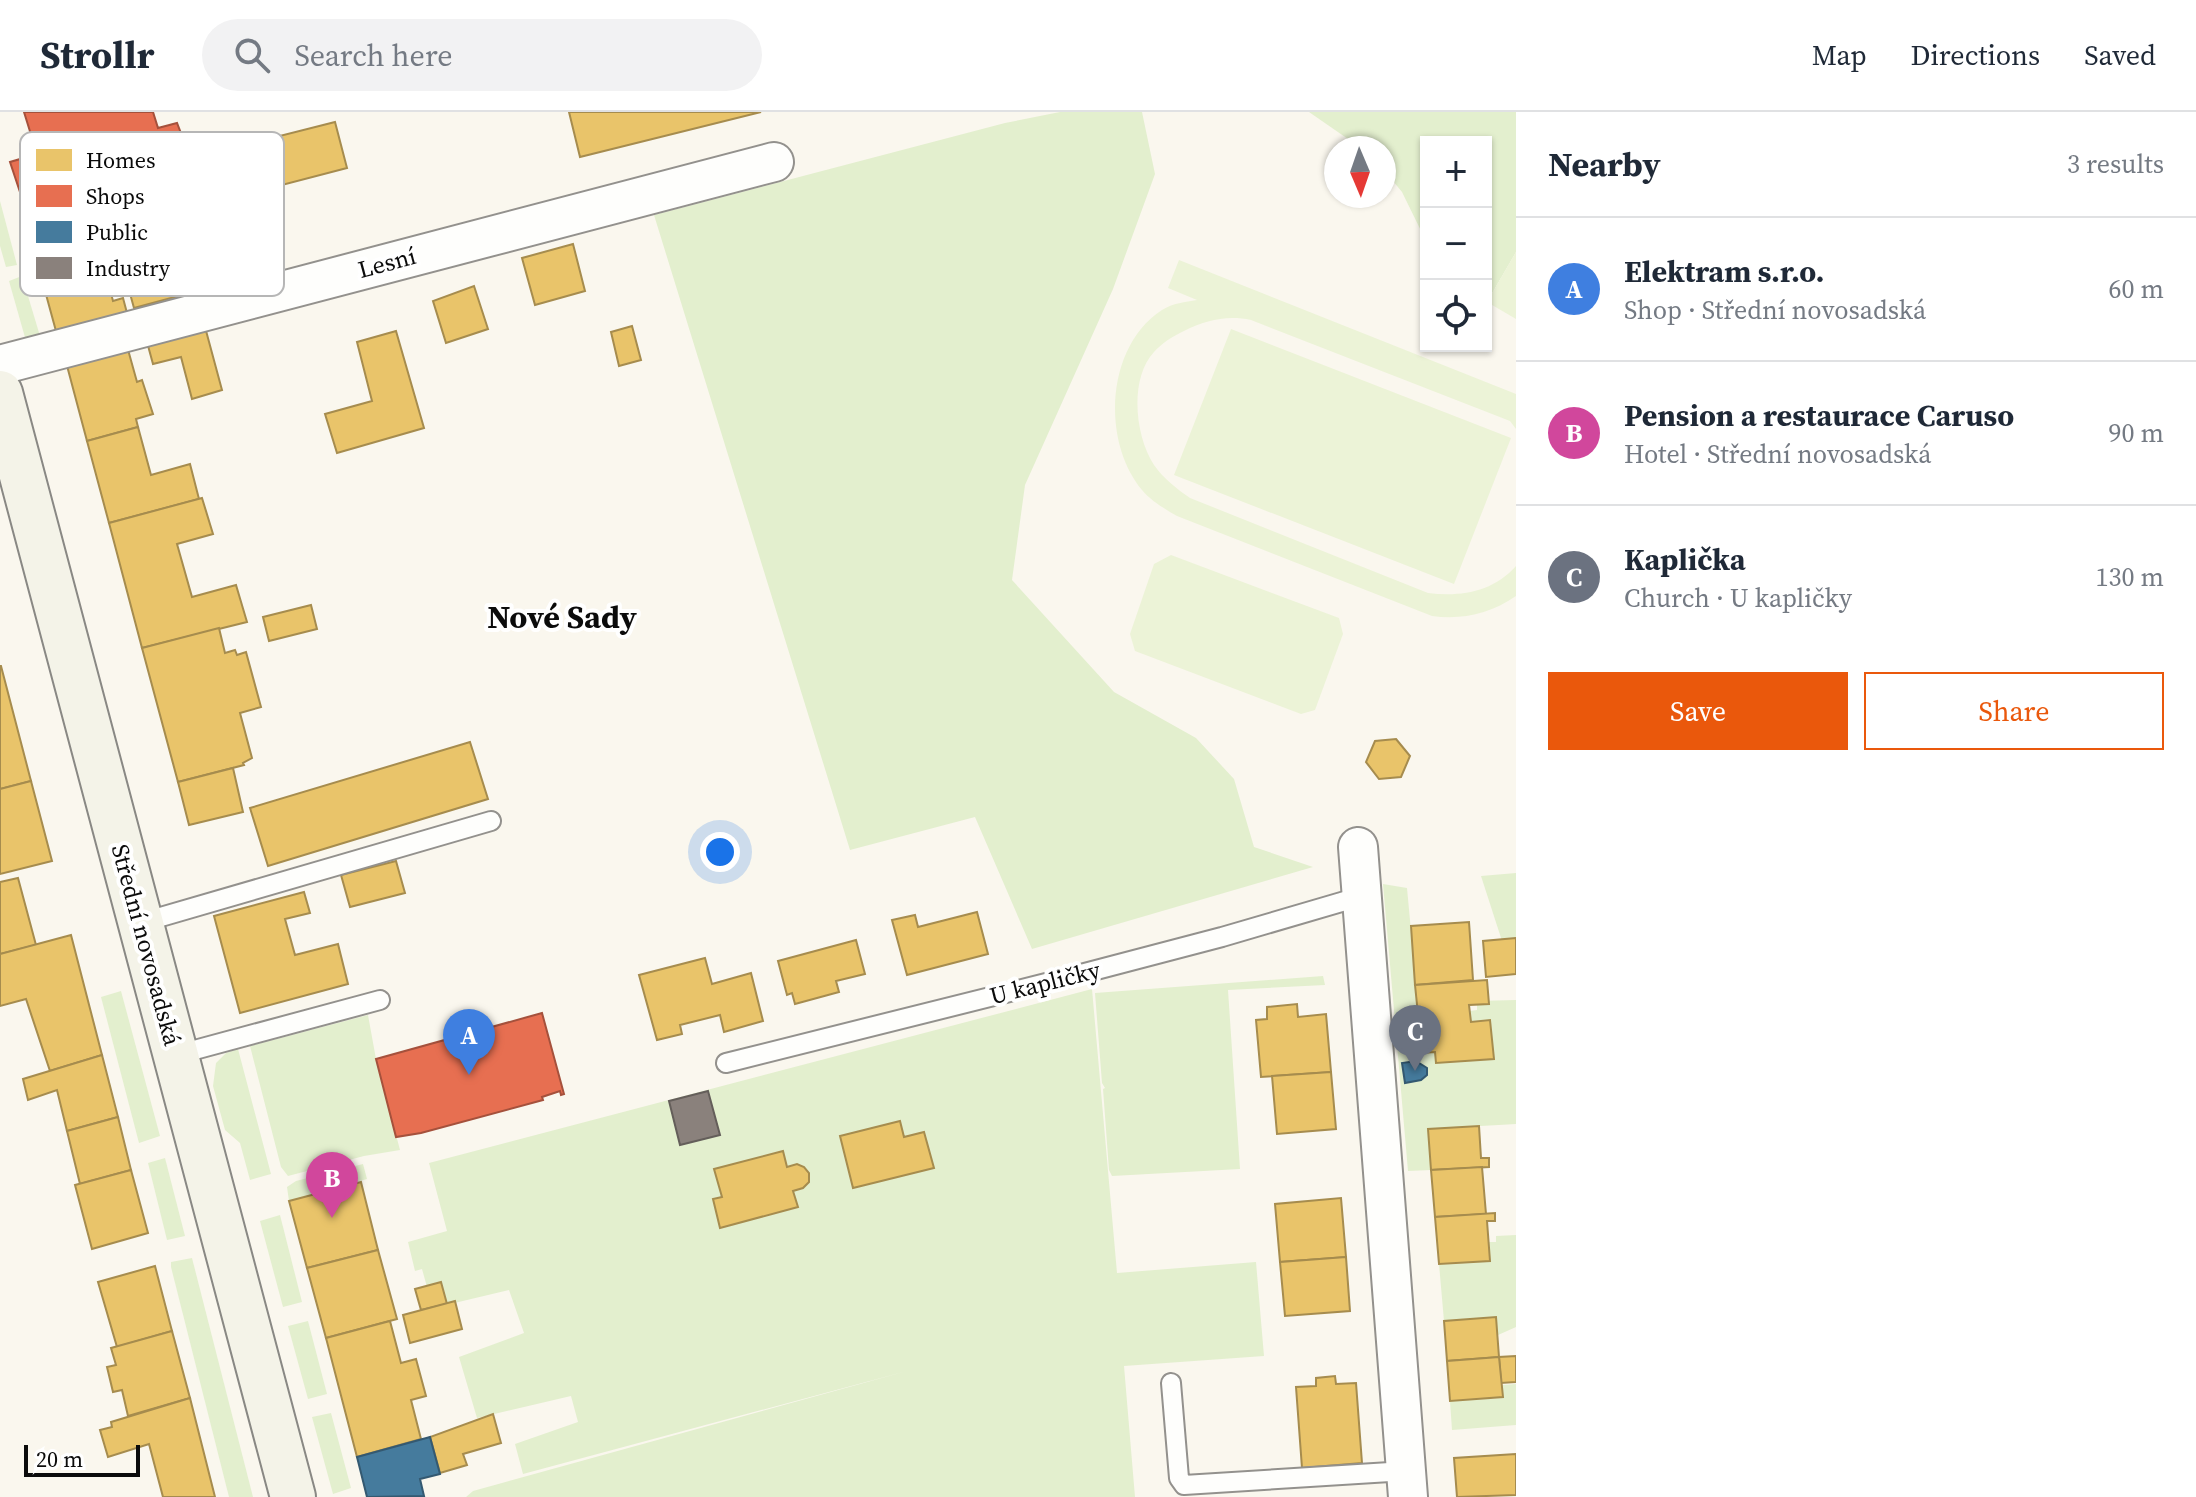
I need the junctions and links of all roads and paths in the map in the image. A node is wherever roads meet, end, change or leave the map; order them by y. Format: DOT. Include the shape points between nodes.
graph roads {
  1 [pos="774,162"];
  2 [pos="284,291"];
  3 [pos="263,296"];
  4 [pos="0,365"];
  5 [pos="0,393"];
  6 [pos="491,821"];
  7 [pos="1358,847"];
  8 [pos="1362,896"];
  9 [pos="140,923"];
  10 [pos="380,1000"];
  11 [pos="176,1055"];
  12 [pos="726,1063"];
  13 [pos="1171,1383"];
  14 [pos="1407,1484"];
  15 [pos="293,1497"];
  1 -- 2 [label="street, Lesní"];
  3 -- 4 [label="street, Lesní"];
  5 -- 9 [label="main road, Střední novosadská"];
  6 -- 9 [label="lane"];
  7 -- 8 [label="street"];
  8 -- 12 [label="lane, U kapličky" via="1222,937"];
  8 -- 14 [label="street"];
  9 -- 11 [label="main road, Střední novosadská"];
  10 -- 11 [label="lane"];
  11 -- 15 [label="main road, Střední novosadská"];
  13 -- 14 [label="lane" via="1179,1478 1184,1485"];
}
